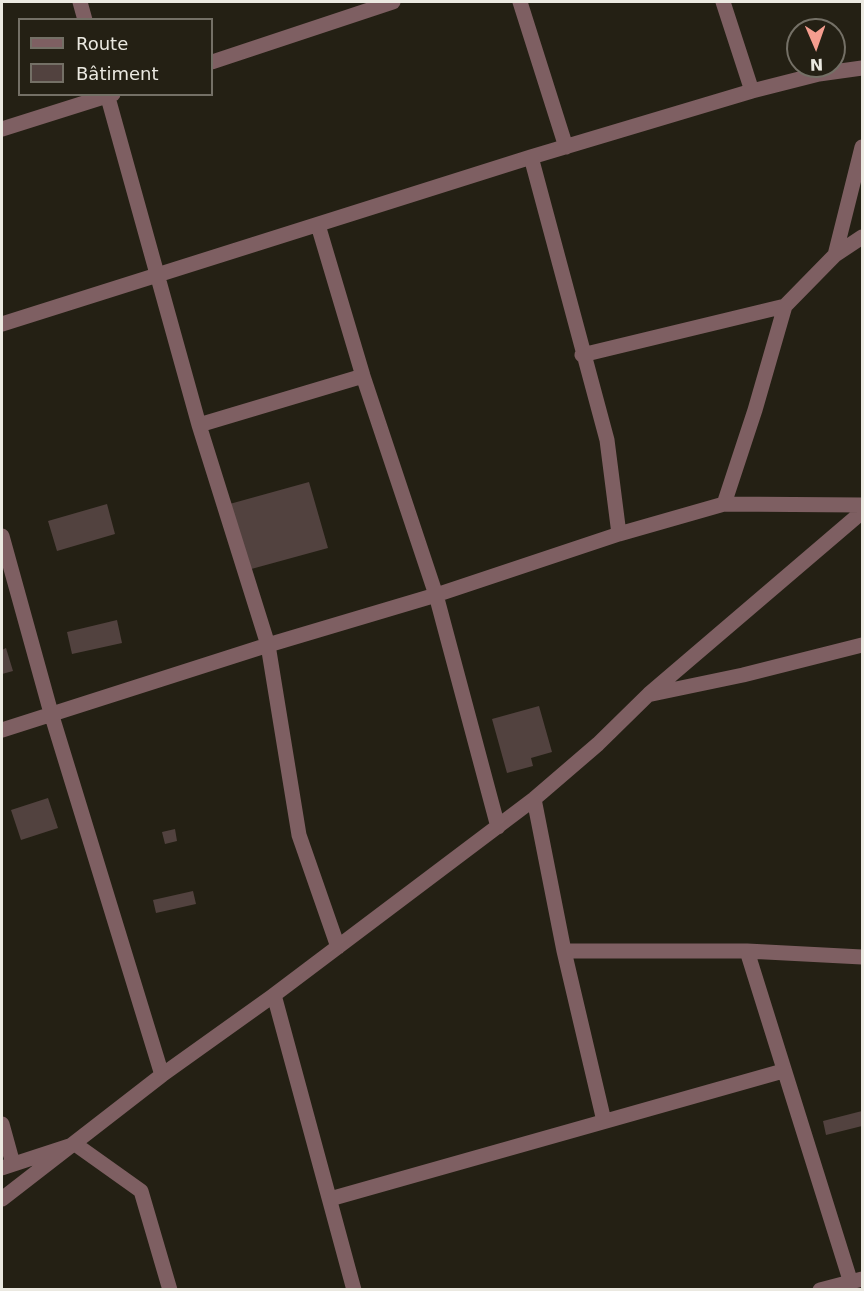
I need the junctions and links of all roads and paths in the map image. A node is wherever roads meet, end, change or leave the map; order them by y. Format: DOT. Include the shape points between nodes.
graph roads {
  1 [pos="80,2"];
  2 [pos="393,2"];
  3 [pos="520,2"];
  4 [pos="723,2"];
  5 [pos="84,18"];
  6 [pos="213,62"];
  7 [pos="862,69"];
  8 [pos="752,91"];
  9 [pos="106,96"];
  10 [pos="109,96"];
  11 [pos="2,129"];
  12 [pos="566,147"];
  13 [pos="862,147"];
  14 [pos="531,157"];
  15 [pos="318,225"];
  16 [pos="862,237"];
  17 [pos="835,255"];
  18 [pos="157,275"];
  19 [pos="785,306"];
  20 [pos="2,324"];
  21 [pos="582,355"];
  22 [pos="363,376"];
  23 [pos="200,425"];
  24 [pos="724,504"];
  25 [pos="862,505"];
  26 [pos="862,512"];
  27 [pos="619,534"];
  28 [pos="2,537"];
  29 [pos="436,595"];
  30 [pos="268,645"];
  31 [pos="862,645"];
  32 [pos="649,694"];
  33 [pos="51,713"];
  34 [pos="2,730"];
  35 [pos="534,799"];
  36 [pos="498,827"];
  37 [pos="338,947"];
  38 [pos="564,951"];
  39 [pos="747,951"];
  40 [pos="862,957"];
  41 [pos="274,995"];
  42 [pos="783,1071"];
  43 [pos="162,1075"];
  44 [pos="604,1121"];
  45 [pos="2,1124"];
  46 [pos="75,1144"];
  47 [pos="7,1166"];
  48 [pos="2,1199"];
  49 [pos="330,1199"];
  50 [pos="857,1281"];
  51 [pos="170,1290"];
  52 [pos="354,1290"];
  53 [pos="820,1290"];
  1 -- 5 [label="street"];
  2 -- 6 [label="street"];
  3 -- 12 [label="street"];
  4 -- 8 [label="street"];
  7 -- 8 [label="street" via="819,74"];
  8 -- 12 [label="street"];
  9 -- 11 [label="street"];
  10 -- 18 [label="street"];
  12 -- 14 [label="street"];
  13 -- 17 [label="street"];
  14 -- 15 [label="street"];
  14 -- 21 [label="street"];
  15 -- 18 [label="street"];
  15 -- 22 [label="street"];
  16 -- 17 [label="street"];
  17 -- 19 [label="street"];
  18 -- 20 [label="street"];
  18 -- 23 [label="street"];
  19 -- 21 [label="street"];
  19 -- 24 [label="street"];
  21 -- 27 [label="street" via="607,440"];
  22 -- 23 [label="street"];
  22 -- 29 [label="street"];
  23 -- 30 [label="street"];
  24 -- 25 [label="street"];
  24 -- 27 [label="street"];
  26 -- 32 [label="street"];
  27 -- 29 [label="street"];
  28 -- 33 [label="street"];
  29 -- 30 [label="street"];
  29 -- 36 [label="street"];
  30 -- 33 [label="street"];
  30 -- 37 [label="street" via="299,836"];
  31 -- 32 [label="street"];
  32 -- 35 [label="street"];
  33 -- 34 [label="street"];
  33 -- 43 [label="street"];
  35 -- 36 [label="street"];
  35 -- 38 [label="street"];
  36 -- 37 [label="street"];
  37 -- 41 [label="street"];
  38 -- 39 [label="street"];
  38 -- 44 [label="street"];
  39 -- 40 [label="street"];
  39 -- 42 [label="street"];
  41 -- 43 [label="street"];
  41 -- 49 [label="street"];
  42 -- 44 [label="street"];
  42 -- 50 [label="street"];
  43 -- 46 [label="street"];
  44 -- 49 [label="street"];
  45 -- 47 [label="street"];
  46 -- 47 [label="street"];
  46 -- 48 [label="street"];
  46 -- 51 [label="street" via="141,1191"];
  49 -- 52 [label="street"];
  50 -- 53 [label="street"];
}
